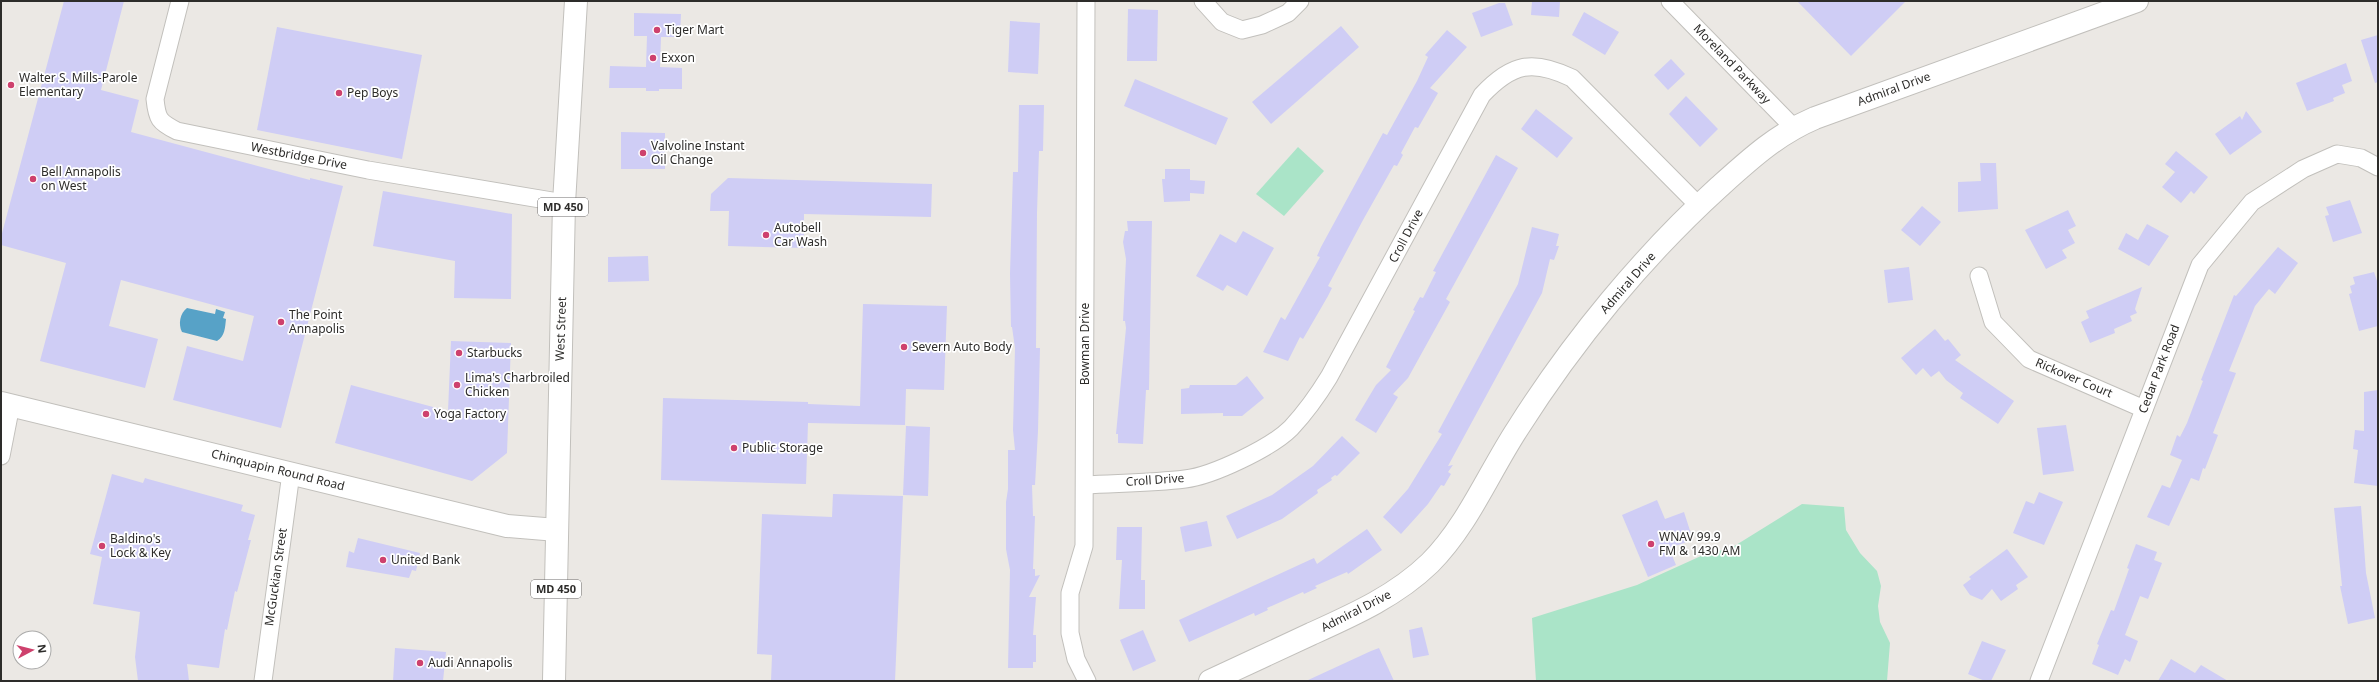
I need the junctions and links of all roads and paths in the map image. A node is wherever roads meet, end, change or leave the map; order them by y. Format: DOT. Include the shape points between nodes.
graph roads {
  1 [pos="180,1"];
  2 [pos="576,1"];
  3 [pos="1086,1"];
  4 [pos="1203,1"];
  5 [pos="1300,1"];
  6 [pos="1670,1"];
  7 [pos="2137,1"];
  8 [pos="1793,127"];
  9 [pos="2378,168"];
  10 [pos="564,203"];
  11 [pos="1699,206"];
  12 [pos="1979,276"];
  13 [pos="6,404"];
  14 [pos="2144,409"];
  15 [pos="1,456"];
  16 [pos="291,473"];
  17 [pos="1085,485"];
  18 [pos="556,530"];
  19 [pos="263,681"];
  20 [pos="554,681"];
  21 [pos="1087,681"];
  22 [pos="1210,681"];
  23 [pos="2039,681"];
  1 -- 10 [label="street, Westbridge Drive" via="155,99 156,113 162,123 177,131 368,170"];
  2 -- 10 [label="main road, West Street / MD 450"];
  3 -- 17 [label="street, Bowman Drive"];
  4 -- 5 [label="street" via="1222,22 1242,30 1262,25 1288,13"];
  6 -- 8 [label="street, Moreland Parkway"];
  7 -- 8 [label="main road, Admiral Drive"];
  8 -- 11 [label="main road, Admiral Drive" via="1757,153"];
  9 -- 14 [label="street, Cedar Park Road" via="2362,158 2337,154 2303,169 2252,202 2200,265"];
  10 -- 18 [label="main road, West Street / MD 450"];
  11 -- 17 [label="street, Croll Drive" via="1572,78 1552,69 1532,66 1514,70 1496,80 1482,95 1329,377 1318,396 1290,429 1258,451 1219,469 1186,479"];
  11 -- 22 [label="main road, Admiral Drive" via="1608,305 1529,411 1463,520 1432,561 1408,582 1367,608"];
  12 -- 14 [label="street, Rickover Court" via="1993,322 2029,359"];
  13 -- 15 [label="street"];
  13 -- 16 [label="main road, Chinquapin Round Road"];
  14 -- 23 [label="street, Cedar Park Road"];
  16 -- 18 [label="main road, Chinquapin Round Road" via="507,526"];
  16 -- 19 [label="street, McGuckian Street"];
  17 -- 21 [label="street, Bowman Drive" via="1084,546 1070,593 1070,633 1076,659"];
  18 -- 20 [label="main road, West Street / MD 450"];
}
